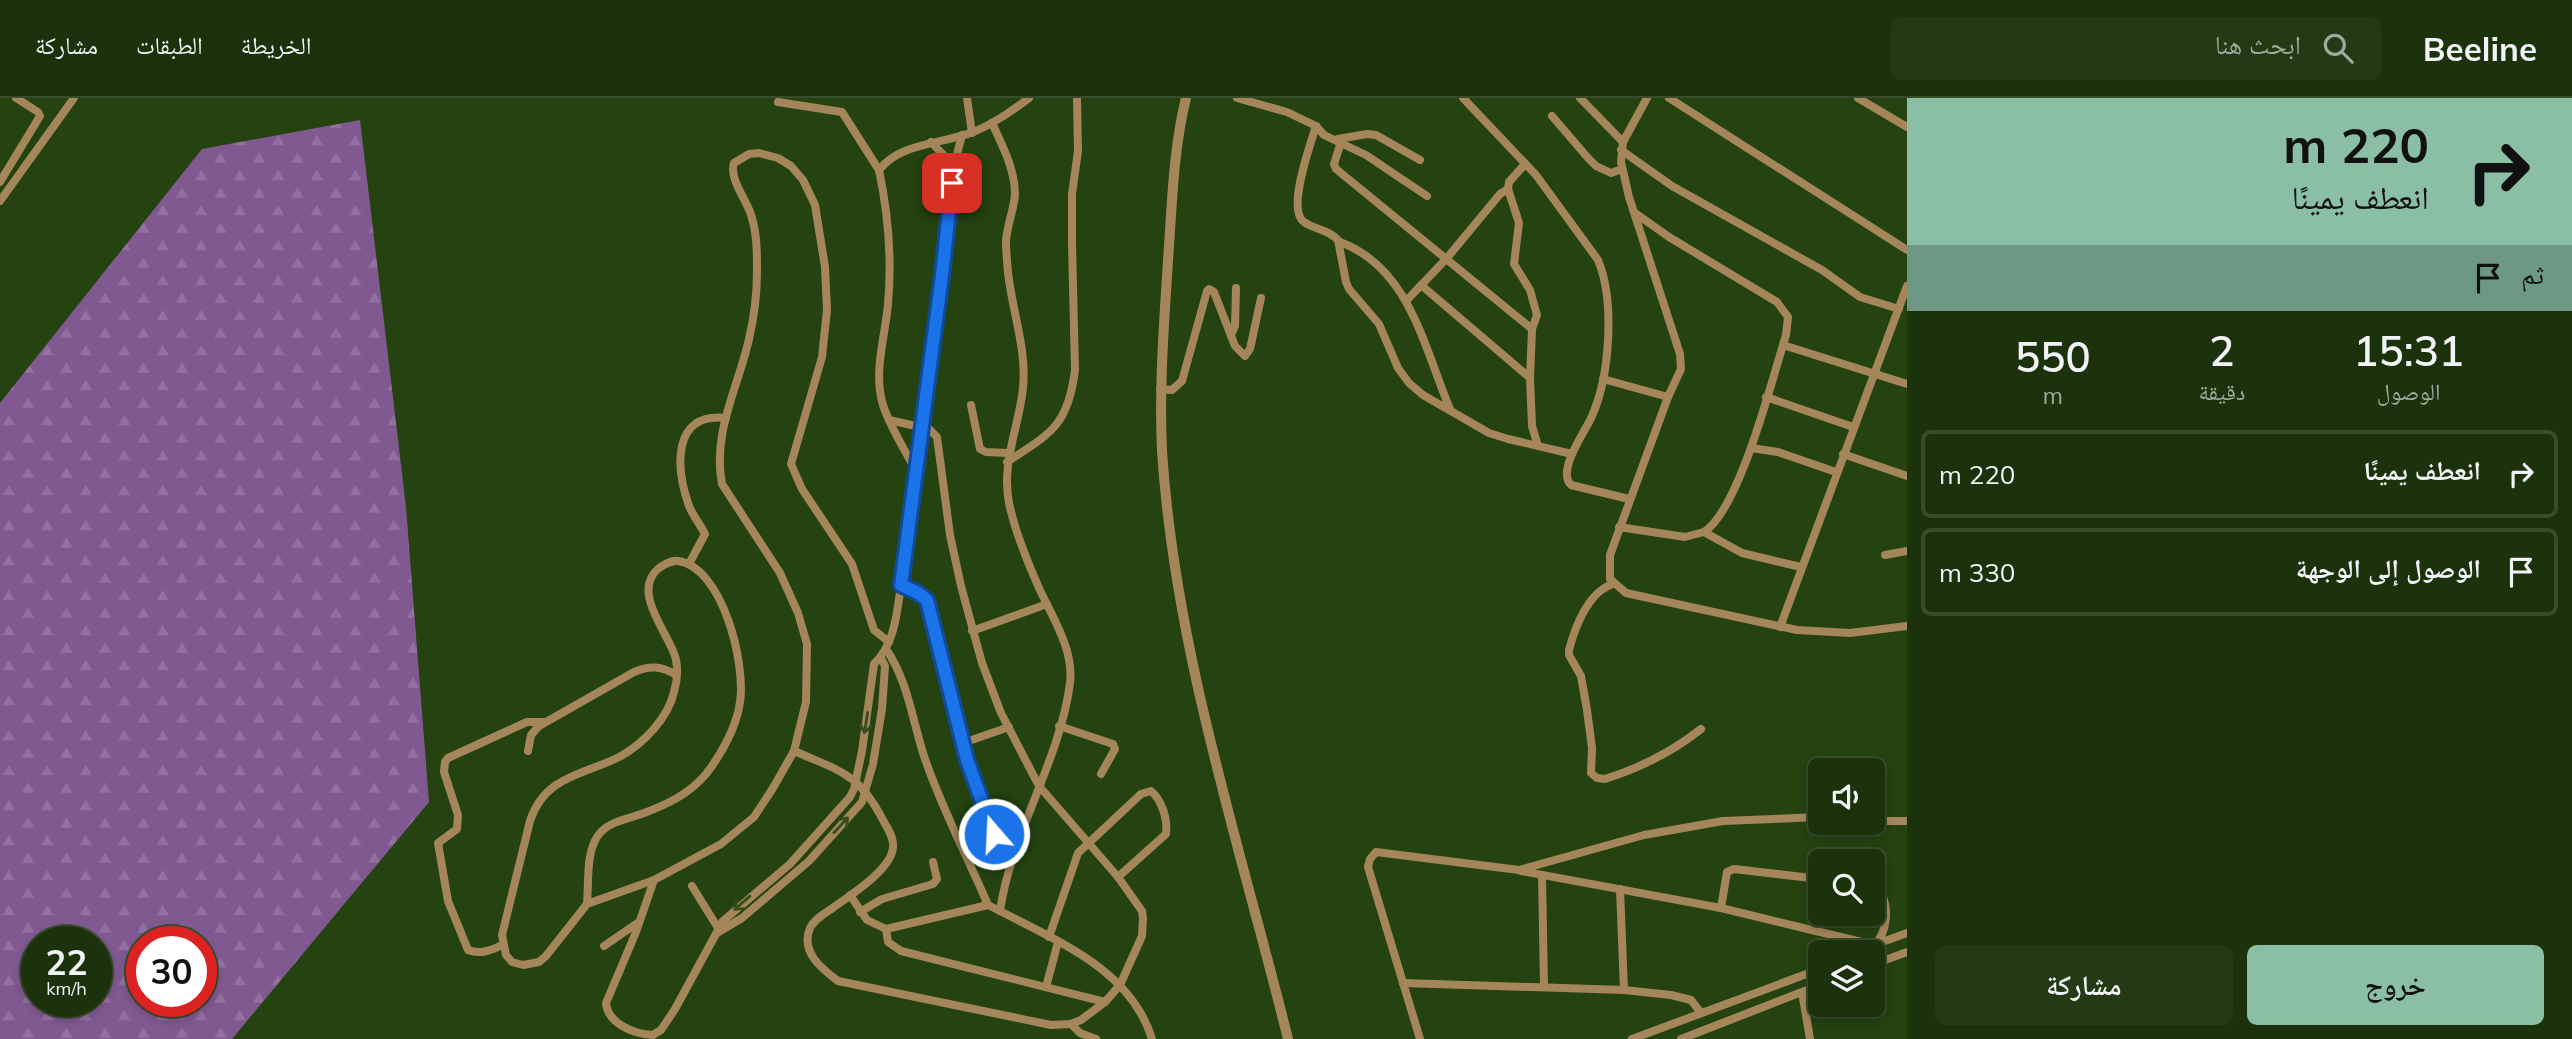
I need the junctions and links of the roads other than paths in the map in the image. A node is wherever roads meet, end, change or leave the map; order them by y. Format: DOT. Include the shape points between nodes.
graph roads {
  1 [pos="16,98"];
  2 [pos="74,98"];
  3 [pos="967,98"];
  4 [pos="1029,98"];
  5 [pos="1077,98"];
  6 [pos="1186,98"];
  7 [pos="1237,98"];
  8 [pos="1463,98"];
  9 [pos="1580,98"];
  10 [pos="1647,98"];
  11 [pos="1669,98"];
  12 [pos="1858,98"];
  13 [pos="778,102"];
  14 [pos="1552,116"];
  15 [pos="992,123"];
  16 [pos="1316,126"];
  17 [pos="1907,127"];
  18 [pos="972,133"];
  19 [pos="962,135"];
  20 [pos="1338,141"];
  21 [pos="931,142"];
  22 [pos="1622,146"];
  23 [pos="1420,160"];
  24 [pos="1525,164"];
  25 [pos="954,166"];
  26 [pos="1622,169"];
  27 [pos="879,170"];
  28 [pos="0,182"];
  29 [pos="1508,190"];
  30 [pos="1427,197"];
  31 [pos="0,201"];
  32 [pos="1634,212"];
  33 [pos="1340,242"];
  34 [pos="1907,250"];
  35 [pos="1447,258"];
  36 [pos="1421,285"];
  37 [pos="1907,286"];
  38 [pos="1236,288"];
  39 [pos="1261,298"];
  40 [pos="1407,300"];
  41 [pos="1899,309"];
  42 [pos="1532,329"];
  43 [pos="1231,335"];
  44 [pos="1783,345"];
  45 [pos="1874,375"];
  46 [pos="1530,378"];
  47 [pos="1603,379"];
  48 [pos="1907,384"];
  49 [pos="1160,389"];
  50 [pos="1668,397"];
  51 [pos="1766,397"];
  52 [pos="971,405"];
  53 [pos="1450,410"];
  54 [pos="726,418"];
  55 [pos="889,421"];
  56 [pos="922,427"];
  57 [pos="1853,427"];
  58 [pos="1538,446"];
  59 [pos="1751,449"];
  60 [pos="1572,454"];
  61 [pos="1843,454"];
  62 [pos="1008,457"];
  63 [pos="915,469"];
  64 [pos="1836,472"];
  65 [pos="1907,476"];
  66 [pos="1629,499"];
  67 [pos="1619,527"];
  68 [pos="1704,532"];
  69 [pos="1907,551"];
  70 [pos="1885,555"];
  71 [pos="689,564"];
  72 [pos="1801,567"];
  73 [pos="1613,584"];
  74 [pos="901,585"];
  75 [pos="1047,604"];
  76 [pos="1907,626"];
  77 [pos="1780,627"];
  78 [pos="972,631"];
  79 [pos="887,645"];
  80 [pos="881,658"];
  81 [pos="676,675"];
  82 [pos="545,722"];
  83 [pos="1059,726"];
  84 [pos="1009,727"];
  85 [pos="1701,729"];
  86 [pos="963,743"];
  87 [pos="528,751"];
  88 [pos="794,751"];
  89 [pos="1101,774"];
  90 [pos="856,780"];
  91 [pos="1040,786"];
  92 [pos="867,791"];
  93 [pos="1808,817"];
  94 [pos="1885,821"];
  95 [pos="1907,821"];
  96 [pos="811,841"];
  97 [pos="1090,844"];
  98 [pos="820,849"];
  99 [pos="1016,853"];
  100 [pos="933,862"];
  101 [pos="1519,870"];
  102 [pos="1542,875"];
  103 [pos="1118,877"];
  104 [pos="773,878"];
  105 [pos="1808,878"];
  106 [pos="653,880"];
  107 [pos="692,886"];
  108 [pos="780,886"];
  109 [pos="1620,889"];
  110 [pos="850,895"];
  111 [pos="1885,901"];
  112 [pos="587,904"];
  113 [pos="988,905"];
  114 [pos="1721,908"];
  115 [pos="1000,911"];
  116 [pos="860,912"];
  117 [pos="639,922"];
  118 [pos="1885,923"];
  119 [pos="886,929"];
  120 [pos="717,931"];
  121 [pos="1907,933"];
  122 [pos="1049,937"];
  123 [pos="1853,940"];
  124 [pos="1885,941"];
  125 [pos="1058,942"];
  126 [pos="502,945"];
  127 [pos="604,946"];
  128 [pos="1907,952"];
  129 [pos="1885,960"];
  130 [pos="1808,973"];
  131 [pos="1403,983"];
  132 [pos="1120,985"];
  133 [pos="1046,987"];
  134 [pos="1544,987"];
  135 [pos="1623,990"];
  136 [pos="1808,990"];
  137 [pos="1802,992"];
  138 [pos="1105,1002"];
  139 [pos="1701,1013"];
  140 [pos="1071,1024"];
  141 [pos="1096,1039"];
  142 [pos="1152,1039"];
  143 [pos="1289,1039"];
  144 [pos="1420,1039"];
  145 [pos="1632,1039"];
  146 [pos="1681,1039"];
  147 [pos="1810,1039"];
  1 -- 28 [label="street" via="40,116"];
  2 -- 31 [label="street"];
  3 -- 18 [label="street"];
  4 -- 15 [label="street"];
  5 -- 62 [label="street" via="1072,207 1073,389 1058,426"];
  6 -- 49 [label="street" via="1176,160"];
  7 -- 16 [label="street" via="1287,112"];
  8 -- 24 [label="street"];
  9 -- 22 [label="street"];
  10 -- 22 [label="street"];
  11 -- 34 [label="street"];
  12 -- 17 [label="street"];
  13 -- 27 [label="street" via="842,113"];
  14 -- 26 [label="street" via="1597,166 1611,173"];
  15 -- 18 [label="street"];
  15 -- 62 [label="street" via="1015,194 1006,239 1023,369"];
  16 -- 20 [label="street"];
  16 -- 33 [label="street" via="1297,201 1300,216"];
  18 -- 19 [label="street"];
  19 -- 21 [label="street"];
  19 -- 25 [label="street"];
  20 -- 23 [label="street" via="1376,135"];
  20 -- 30 [label="street"];
  20 -- 35 [label="street" via="1336,169"];
  21 -- 25 [label="street"];
  21 -- 27 [label="street" via="891,159"];
  22 -- 26 [label="street"];
  22 -- 41 [label="street" via="1672,186 1822,270 1860,297"];
  24 -- 29 [label="street"];
  24 -- 47 [label="street" via="1603,272 1608,305"];
  25 -- 56 [label="street"];
  26 -- 32 [label="street"];
  27 -- 55 [label="street" via="890,262 879,362"];
  29 -- 35 [label="street"];
  29 -- 42 [label="street" via="1518,216 1514,264 1537,313"];
  32 -- 44 [label="street" via="1777,302 1788,317"];
  32 -- 50 [label="street" via="1682,358"];
  33 -- 40 [label="street" via="1367,257"];
  33 -- 53 [label="street" via="1346,282 1379,324 1402,375 1423,395"];
  35 -- 36 [label="street"];
  35 -- 42 [label="street"];
  36 -- 40 [label="street"];
  36 -- 46 [label="street"];
  37 -- 41 [label="street"];
  38 -- 43 [label="street"];
  39 -- 43 [label="street" via="1247,356 1236,349"];
  40 -- 53 [label="street"];
  41 -- 45 [label="street"];
  42 -- 46 [label="street"];
  43 -- 49 [label="street" via="1209,289 1182,382 1172,390"];
  44 -- 45 [label="street"];
  44 -- 51 [label="street"];
  45 -- 48 [label="street"];
  45 -- 57 [label="street"];
  46 -- 58 [label="street" via="1532,426"];
  47 -- 50 [label="street"];
  47 -- 60 [label="street" via="1593,414"];
  49 -- 143 [label="street" via="1174,555 1192,653 1220,783"];
  50 -- 66 [label="street"];
  51 -- 57 [label="street"];
  51 -- 59 [label="street"];
  52 -- 62 [label="street" via="979,448"];
  53 -- 58 [label="street" via="1489,433"];
  54 -- 71 [label="street" via="695,422 680,451 686,496 705,534"];
  54 -- 79 [label="street" via="750,338 757,273 751,213 733,167 749,154 770,155 791,166 803,180 815,205 825,267 827,310 821,357 791,464 802,489 852,564 874,630"];
  54 -- 88 [label="street" via="719,447 722,484 780,573 804,631 807,685"];
  55 -- 56 [label="street"];
  55 -- 63 [label="street"];
  56 -- 63 [label="street"];
  56 -- 78 [label="street" via="939,440 950,535"];
  57 -- 61 [label="street"];
  58 -- 60 [label="street"];
  59 -- 64 [label="street" via="1767,449"];
  59 -- 68 [label="street" via="1720,518"];
  60 -- 66 [label="street" via="1566,474 1571,485"];
  61 -- 64 [label="street"];
  61 -- 65 [label="street"];
  62 -- 75 [label="street" via="1009,504"];
  63 -- 74 [label="street"];
  64 -- 72 [label="street"];
  66 -- 67 [label="street"];
  67 -- 68 [label="street" via="1685,537"];
  67 -- 73 [label="street" via="1608,565"];
  68 -- 72 [label="street" via="1742,553"];
  69 -- 70 [label="street"];
  71 -- 81 [label="street" via="667,563 655,572 649,585 659,627 674,652"];
  71 -- 112 [label="street" via="710,585 734,640 742,691 737,715 708,772 682,797 598,835 590,860"];
  72 -- 77 [label="street"];
  73 -- 77 [label="street" via="1626,593"];
  73 -- 85 [label="street" via="1598,593 1585,611 1569,650 1581,676 1591,773 1605,779 1655,760"];
  74 -- 79 [label="street"];
  74 -- 86 [label="street" via="927,600"];
  75 -- 78 [label="street"];
  75 -- 83 [label="street" via="1070,667"];
  76 -- 77 [label="street" via="1850,633"];
  78 -- 84 [label="street"];
  79 -- 80 [label="street"];
  79 -- 113 [label="street" via="941,802"];
  80 -- 90 [label="street, one-way" via="874,664"];
  80 -- 92 [label="street" via="885,666 882,709"];
  81 -- 82 [label="street" via="660,667 643,668"];
  81 -- 126 [label="street" via="674,695 653,729 621,756 564,779 536,804"];
  82 -- 87 [label="street" via="531,735"];
  82 -- 126 [label="street" via="527,722 448,758 444,765 458,819 457,829 438,844 448,901 470,951"];
  83 -- 89 [label="street" via="1113,744"];
  83 -- 91 [label="street"];
  84 -- 86 [label="street"];
  84 -- 91 [label="street"];
  86 -- 99 [label="street" via="998,845"];
  88 -- 90 [label="street"];
  88 -- 106 [label="street" via="754,817 721,844"];
  90 -- 92 [label="street"];
  90 -- 96 [label="street" via="850,797"];
  91 -- 97 [label="street"];
  91 -- 99 [label="street"];
  98 -- 92 [label="street, one-way"];
  92 -- 110 [label="street" via="893,846 878,872"];
  93 -- 101 [label="street" via="1723,821 1644,835"];
  94 -- 95 [label="street"];
  96 -- 98 [label="street"];
  96 -- 104 [label="street"];
  97 -- 103 [label="street"];
  97 -- 103 [label="street" via="1143,792 1156,794 1166,834"];
  97 -- 122 [label="street" via="1074,861"];
  98 -- 108 [label="street"];
  99 -- 115 [label="street"];
  100 -- 116 [label="street" via="937,879 933,884 882,899"];
  101 -- 102 [label="street"];
  101 -- 131 [label="street" via="1376,852 1368,867"];
  102 -- 109 [label="street"];
  102 -- 134 [label="street"];
  103 -- 132 [label="street" via="1142,911 1144,926"];
  104 -- 108 [label="street"];
  104 -- 120 [label="street, one-way"];
  105 -- 114 [label="street" via="1734,869 1723,880"];
  106 -- 112 [label="street"];
  106 -- 117 [label="street"];
  107 -- 120 [label="street"];
  108 -- 120 [label="street" via="742,918"];
  109 -- 114 [label="street"];
  109 -- 135 [label="street"];
  110 -- 116 [label="street"];
  110 -- 140 [label="street" via="819,917 809,931 814,961 838,981 1023,1021"];
  111 -- 118 [label="street"];
  112 -- 126 [label="street" via="556,947 539,962 512,962"];
  113 -- 115 [label="street"];
  113 -- 119 [label="street"];
  114 -- 123 [label="street"];
  115 -- 122 [label="street"];
  116 -- 119 [label="street"];
  117 -- 120 [label="street" via="606,1003 614,1020 646,1034 657,1033 668,1021"];
  117 -- 127 [label="street"];
  119 -- 133 [label="street" via="888,942 901,951"];
  121 -- 124 [label="street"];
  122 -- 125 [label="street"];
  125 -- 132 [label="street"];
  125 -- 133 [label="street"];
  128 -- 129 [label="street"];
  130 -- 139 [label="street"];
  131 -- 134 [label="street"];
  131 -- 144 [label="street"];
  132 -- 138 [label="street"];
  132 -- 142 [label="street" via="1141,1012"];
  133 -- 138 [label="street"];
  134 -- 135 [label="street"];
  135 -- 139 [label="street" via="1691,1000"];
  136 -- 137 [label="street"];
  137 -- 146 [label="street"];
  137 -- 147 [label="street"];
  138 -- 140 [label="street"];
  139 -- 145 [label="street"];
  140 -- 141 [label="street"];
}
